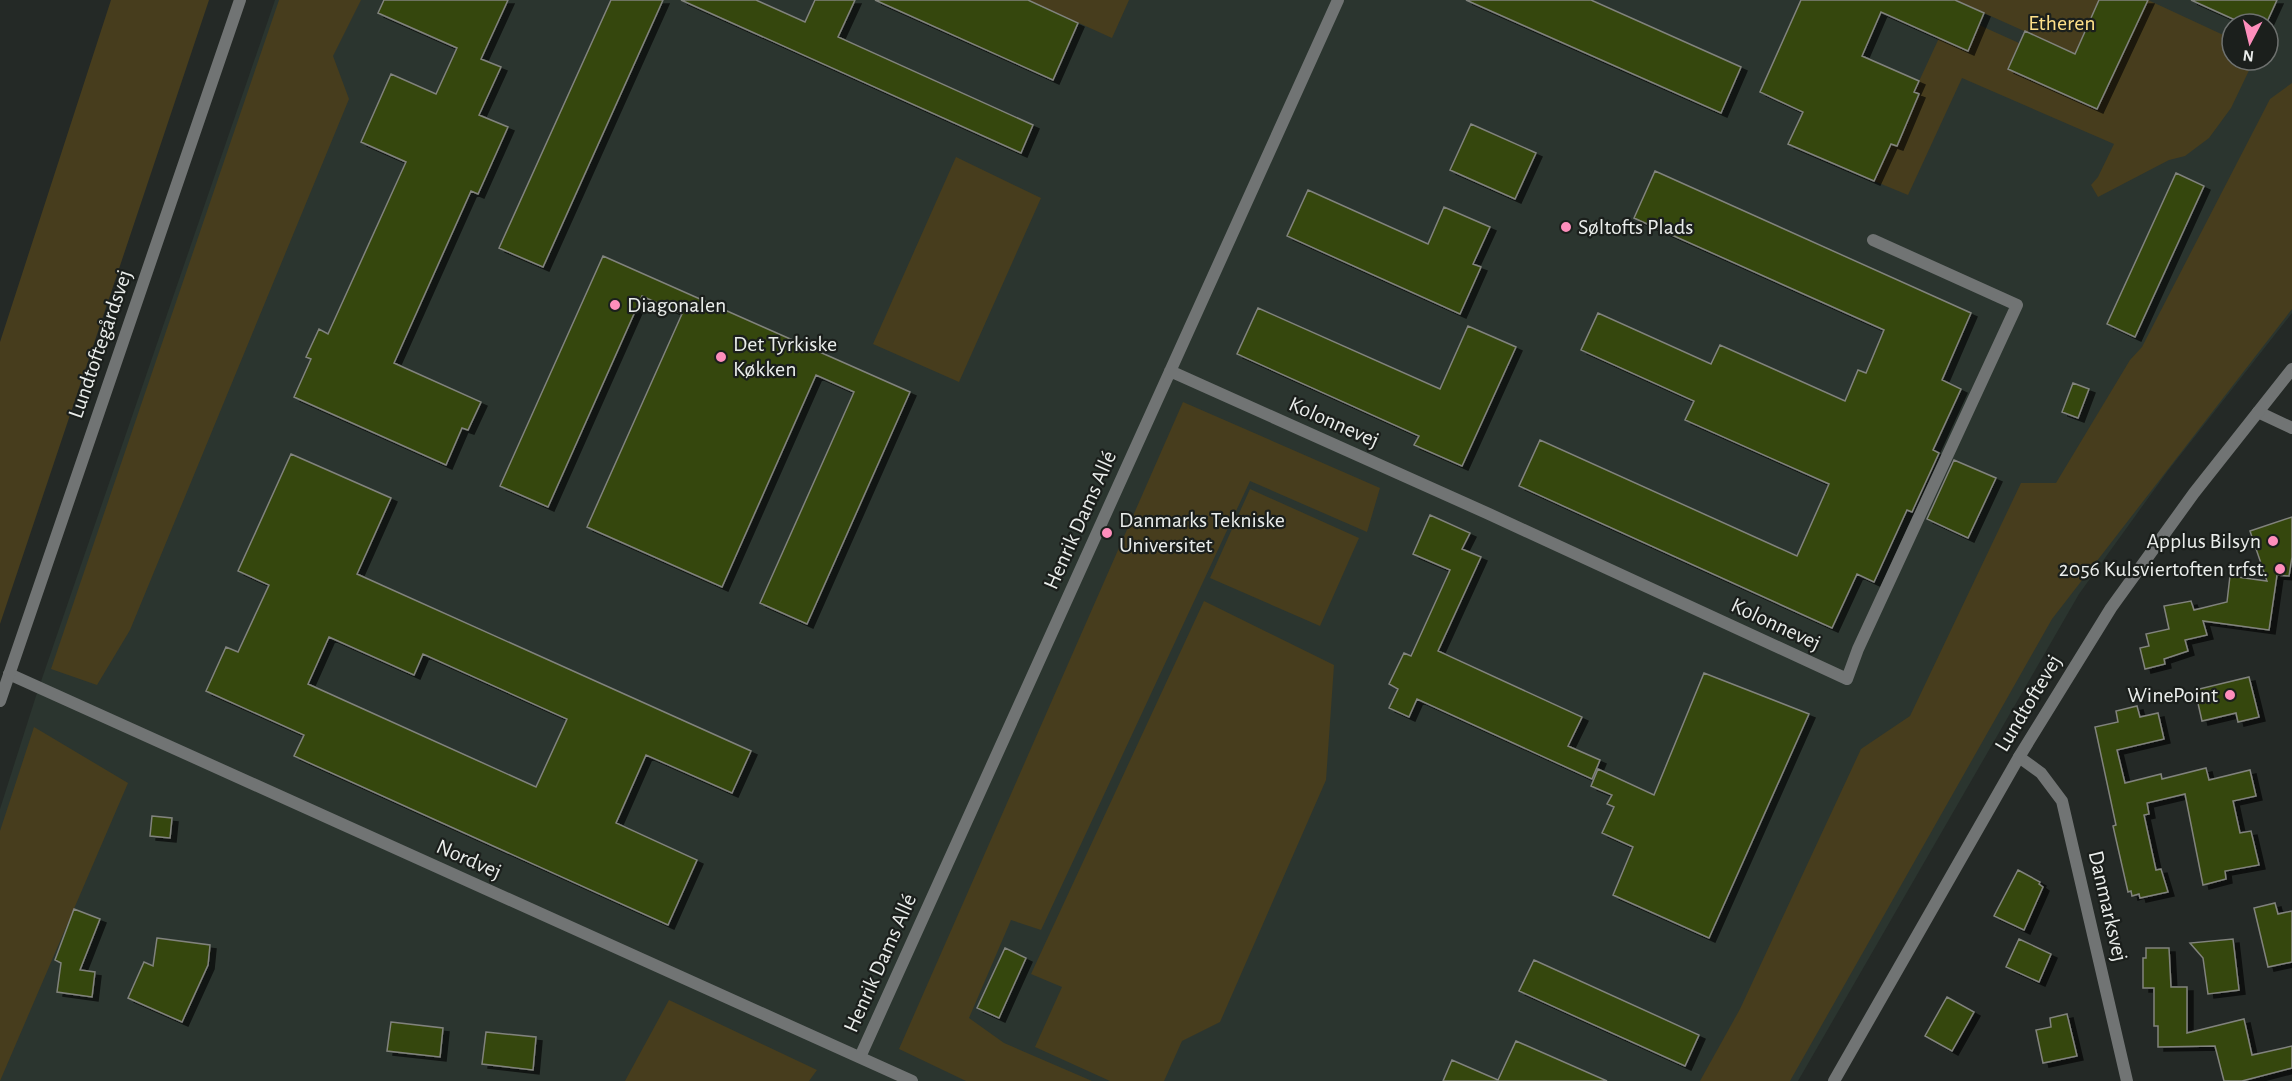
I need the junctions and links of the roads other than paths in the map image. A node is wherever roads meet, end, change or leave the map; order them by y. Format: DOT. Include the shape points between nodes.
graph roads {
  1 [pos="240,0"];
  2 [pos="1338,0"];
  3 [pos="1873,240"];
  4 [pos="2292,369"];
  5 [pos="1170,371"];
  6 [pos="2288,383"];
  7 [pos="2258,412"];
  8 [pos="2292,428"];
  9 [pos="9,674"];
  10 [pos="0,701"];
  11 [pos="2019,757"];
  12 [pos="860,1058"];
  13 [pos="912,1081"];
  14 [pos="1834,1081"];
  15 [pos="2127,1081"];
  1 -- 9 [label="street, Lundtoftegårdsvej"];
  2 -- 5 [label="street, Henrik Dams Allé"];
  3 -- 5 [label="street, Kolonnevej" via="2017,305 1846,680"];
  4 -- 6 [label="street, Lundtoftevej"];
  5 -- 12 [label="street, Henrik Dams Allé"];
  6 -- 7 [label="street, Lundtoftevej"];
  7 -- 8 [label="street"];
  7 -- 11 [label="street, Lundtoftevej" via="2111,608"];
  9 -- 10 [label="street, Lundtoftegårdsvej"];
  9 -- 12 [label="street, Nordvej"];
  11 -- 14 [label="street, Lundtoftevej"];
  11 -- 15 [label="street, Danmarksvej" via="2041,773 2062,801"];
  12 -- 13 [label="street, Nordvej"];
}
